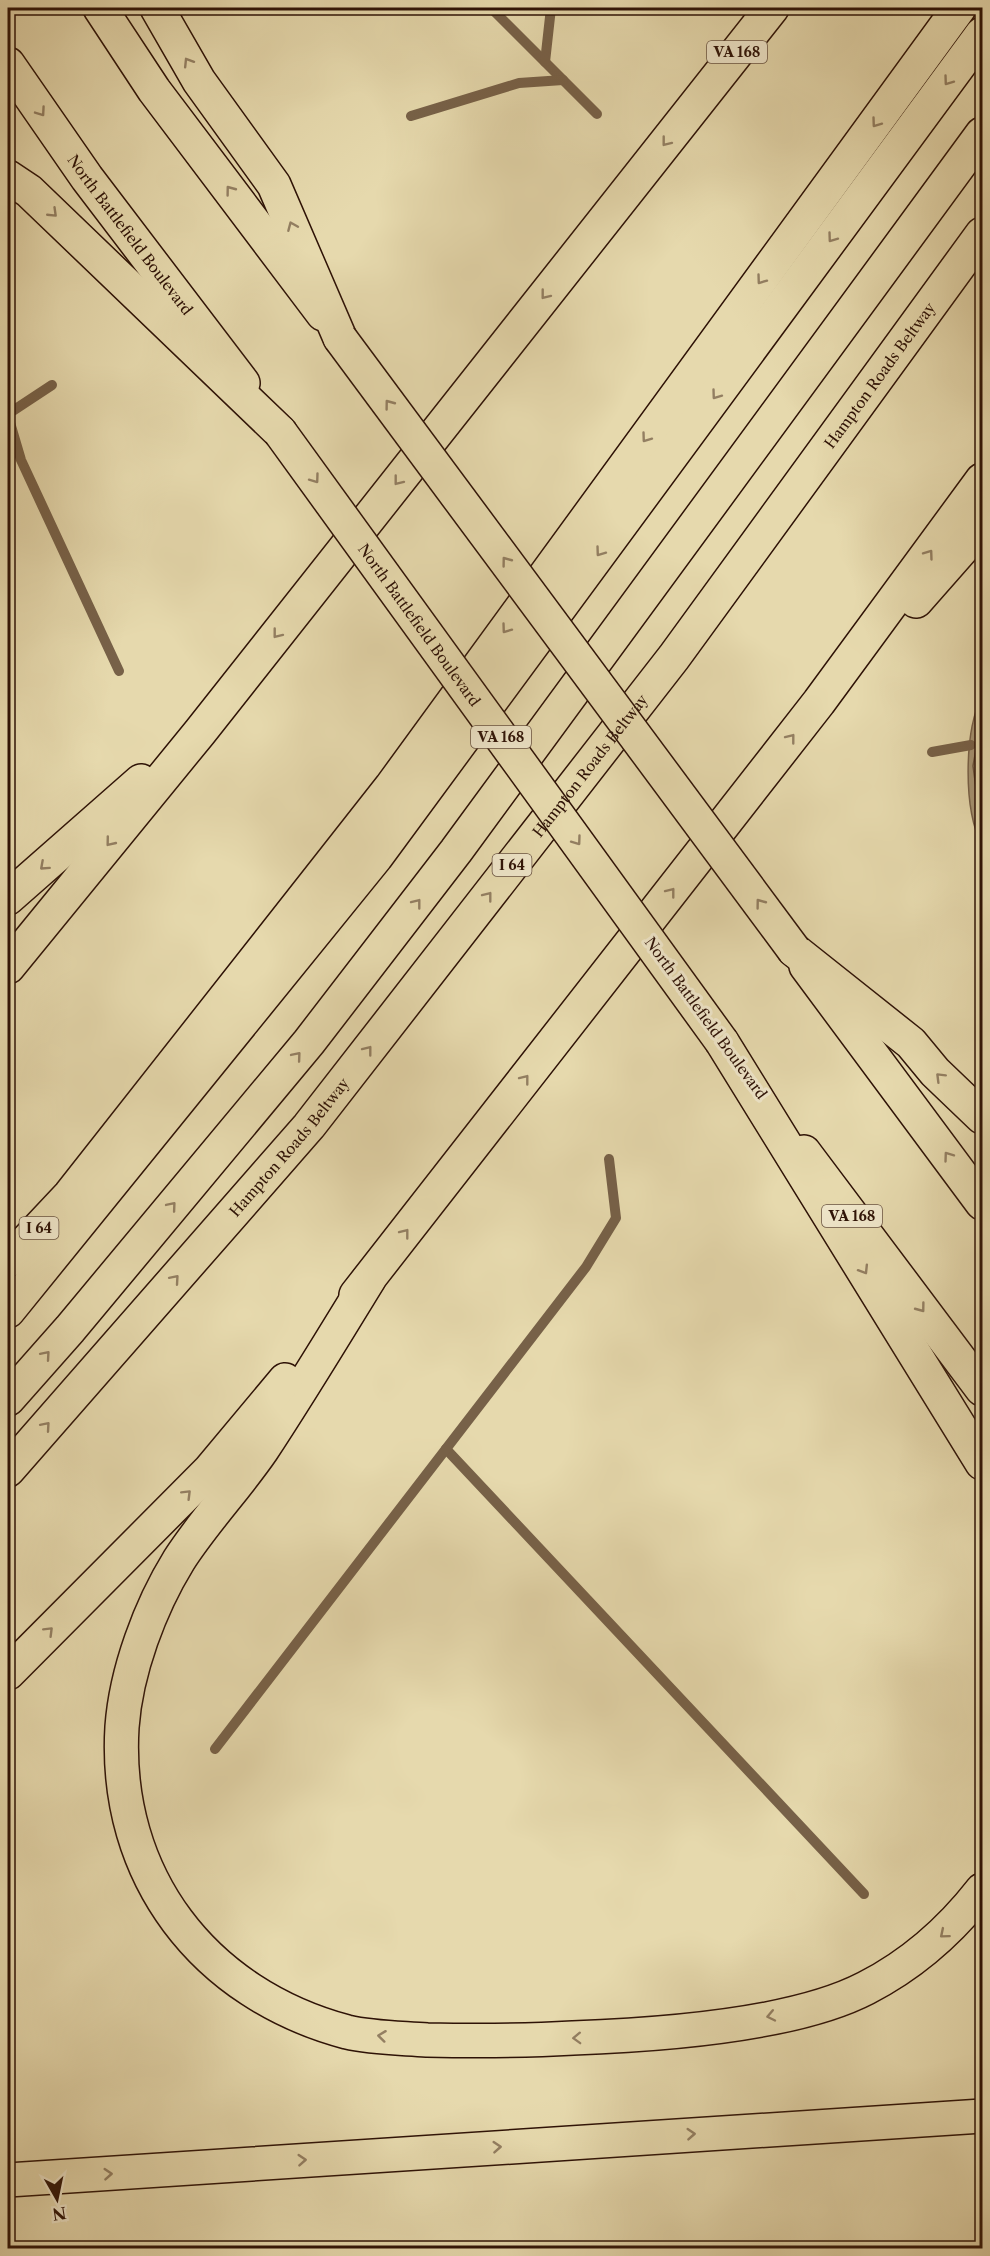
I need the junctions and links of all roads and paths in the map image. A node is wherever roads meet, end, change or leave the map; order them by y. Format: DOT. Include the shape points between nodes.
graph roads {
  1 [pos="100,8"];
  2 [pos="157,8"];
  3 [pos="755,8"];
  4 [pos="772,8"];
  5 [pos="960,8"];
  6 [pos="982,34"];
  7 [pos="8,64"];
  8 [pos="702,96"];
  9 [pos="982,135"];
  10 [pos="8,177"];
  11 [pos="982,234"];
  12 [pos="340,338"];
  13 [pos="280,432"];
  14 [pos="982,480"];
  15 [pos="982,526"];
  16 [pos="819,702"];
  17 [pos="200,732"];
  18 [pos="8,898"];
  19 [pos="794,950"];
  20 [pos="8,967"];
  21 [pos="722,1042"];
  22 [pos="982,1117"];
  23 [pos="982,1203"];
  24 [pos="8,1261"];
  25 [pos="369,1279"];
  26 [pos="8,1311"];
  27 [pos="982,1389"];
  28 [pos="8,1399"];
  29 [pos="982,1463"];
  30 [pos="8,1470"];
  31 [pos="8,1673"];
  32 [pos="982,1890"];
  33 [pos="982,2116"];
  34 [pos="8,2180"];
  12 -- 1 [label="main road, one-way" via="154,90"];
  12 -- 2 [label="main road, one-way" via="274,185 199,81"];
  3 -- 8 [label="main road"];
  4 -- 8 [label="main road, VA 168"];
  5 -- 24 [label="main road, I 64, one-way" via="391,786 70,1195"];
  6 -- 26 [label="main road, one-way" via="376,857"];
  7 -- 13 [label="main road, North Battlefield Boulevard, one-way" via="87,178"];
  8 -- 17 [label="main road, one-way"];
  28 -- 9 [label="main road, one-way" via="309,1042 456,851"];
  10 -- 13 [label="main road, one-way" via="29,191"];
  30 -- 11 [label="main road, Hampton Roads Beltway / I 64, one-way" via="309,1126 674,657"];
  19 -- 12 [label="main road, one-way, bridge"];
  13 -- 21 [label="main road, North Battlefield Boulevard / VA 168, one-way, bridge"];
  16 -- 14 [label="main road, one-way"];
  15 -- 16 [label="main road"];
  25 -- 16 [label="main road, one-way"];
  17 -- 18 [label="main road, one-way"];
  17 -- 20 [label="main road, one-way"];
  22 -- 19 [label="main road, one-way" via="911,1043"];
  23 -- 19 [label="main road, one-way"];
  21 -- 27 [label="main road, North Battlefield Boulevard / VA 168, one-way"];
  21 -- 29 [label="main road, one-way"];
  31 -- 25 [label="main road, one-way" via="209,1471"];
  32 -- 25 [label="main road, one-way" via="955,1925 911,1962 864,1990 813,2008 750,2021 607,2037 462,2041 350,2033 299,2016 255,1994 216,1965 164,1904 131,1826 122,1726 133,1668 178,1563 260,1453"];
  34 -- 33 [label="main road, one-way"];
}
